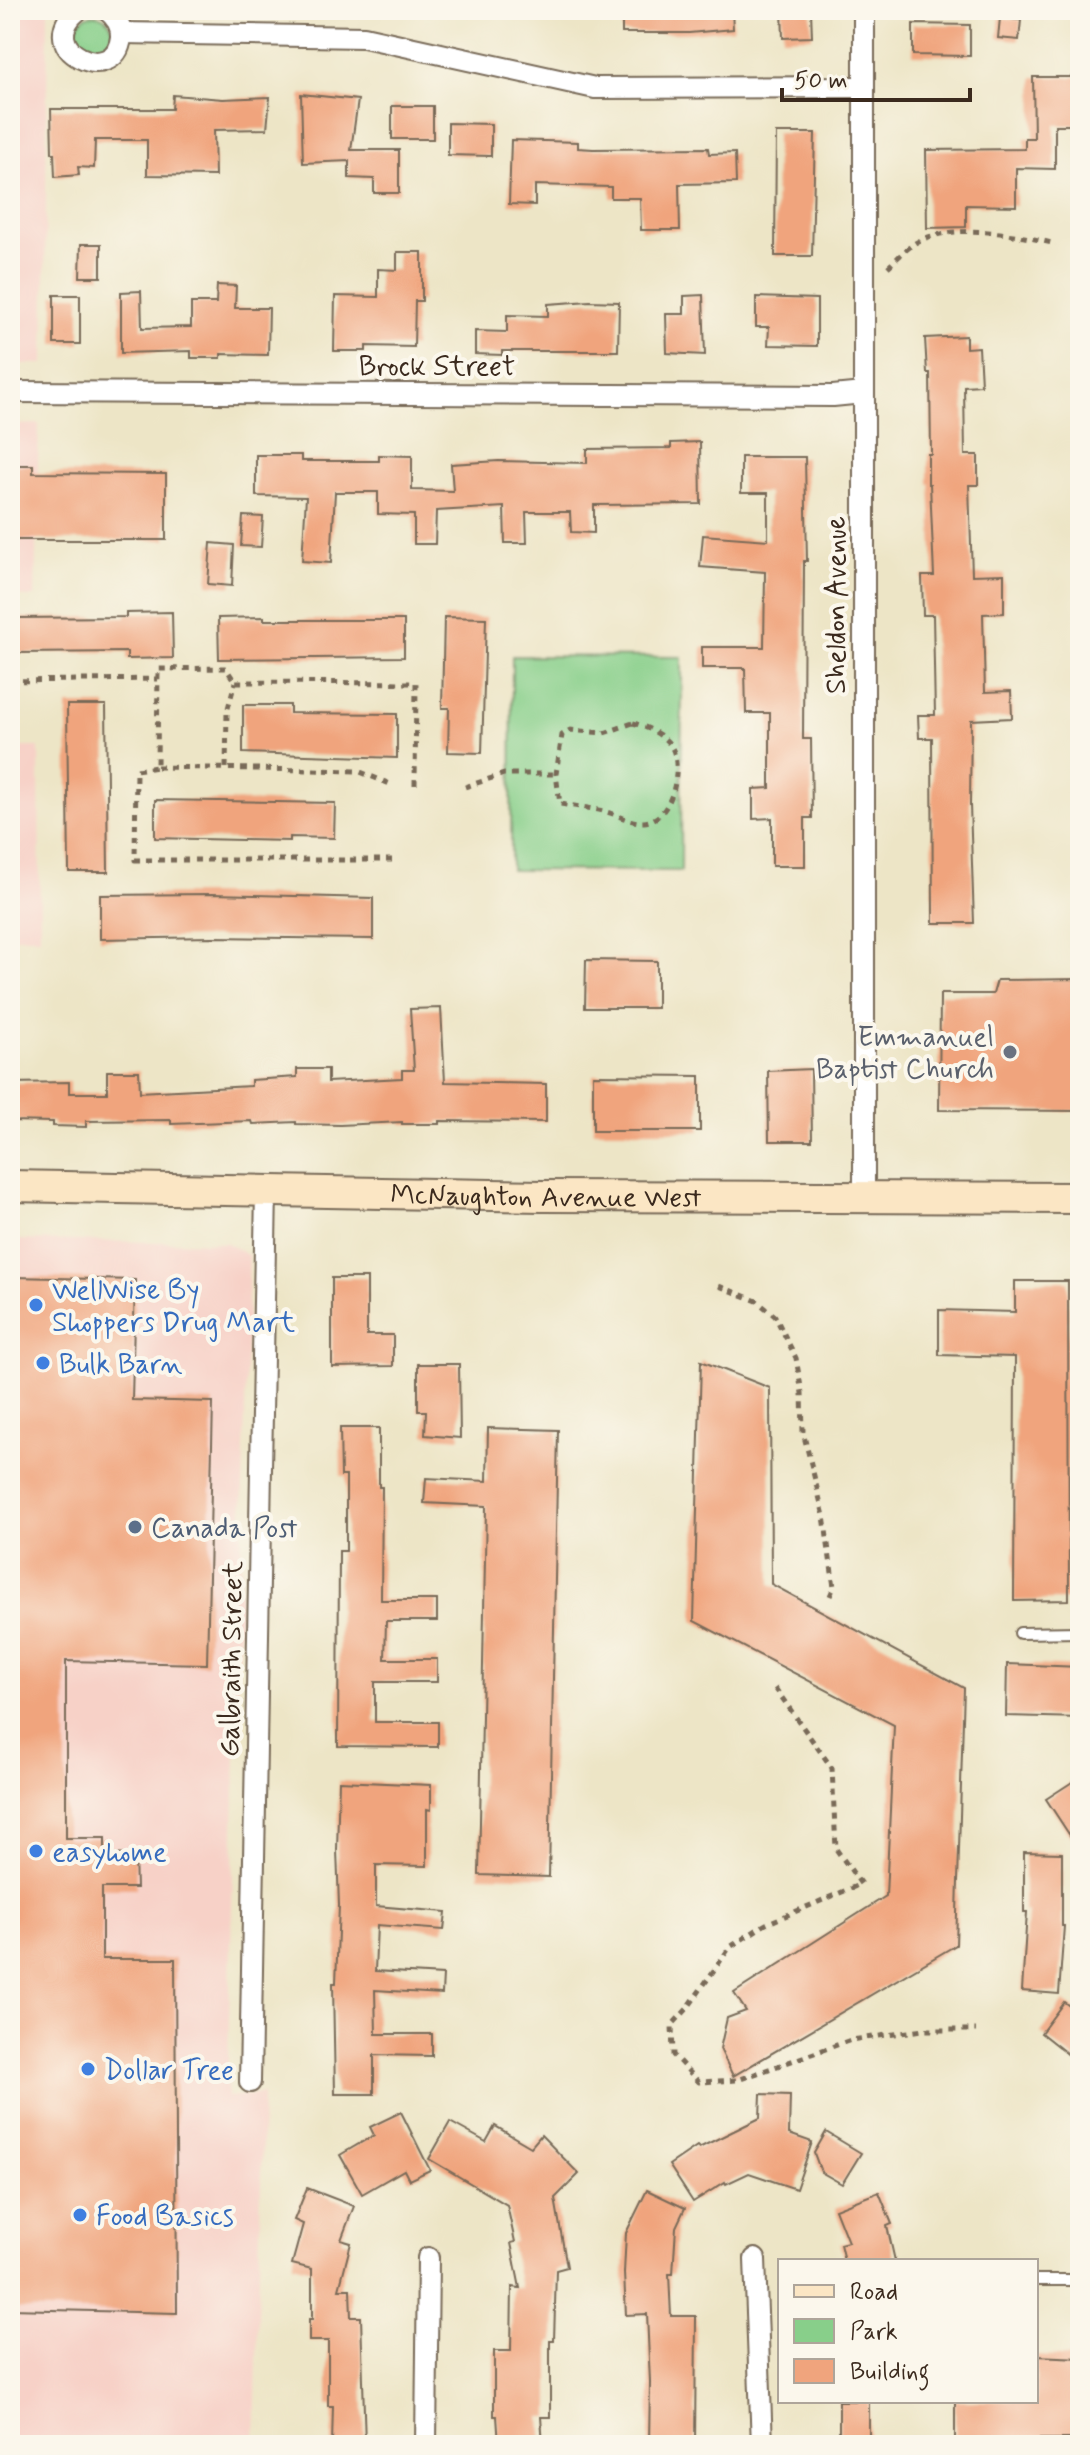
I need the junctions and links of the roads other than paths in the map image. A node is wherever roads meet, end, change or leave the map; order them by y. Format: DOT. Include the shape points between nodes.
graph roads {
  1 [pos="78,10"];
  2 [pos="107,10"];
  3 [pos="864,10"];
  4 [pos="121,33"];
  5 [pos="864,87"];
  6 [pos="10,392"];
  7 [pos="863,393"];
  8 [pos="10,1186"];
  9 [pos="266,1190"];
  10 [pos="1080,1198"];
  11 [pos="864,1199"];
  12 [pos="1080,1632"];
  13 [pos="1020,1633"];
  14 [pos="250,2082"];
  15 [pos="428,2258"];
  16 [pos="755,2259"];
  17 [pos="1038,2280"];
  18 [pos="1080,2280"];
  19 [pos="426,2445"];
  20 [pos="762,2445"];
  1 -- 4 [label="street" via="64,34 77,57 102,61 117,50"];
  2 -- 4 [label="street"];
  3 -- 5 [label="street, Sheldon Avenue"];
  4 -- 5 [label="street" via="364,37 595,88"];
  5 -- 7 [label="street, Sheldon Avenue"];
  6 -- 7 [label="street, Brock Street"];
  7 -- 11 [label="street, Sheldon Avenue"];
  8 -- 9 [label="main road, McNaughton Avenue West"];
  9 -- 11 [label="main road, McNaughton Avenue West"];
  9 -- 14 [label="street, Galbraith Street"];
  10 -- 11 [label="main road, McNaughton Avenue West"];
  12 -- 13 [label="lane"];
  15 -- 19 [label="street"];
  16 -- 20 [label="street"];
  17 -- 18 [label="lane"];
}
